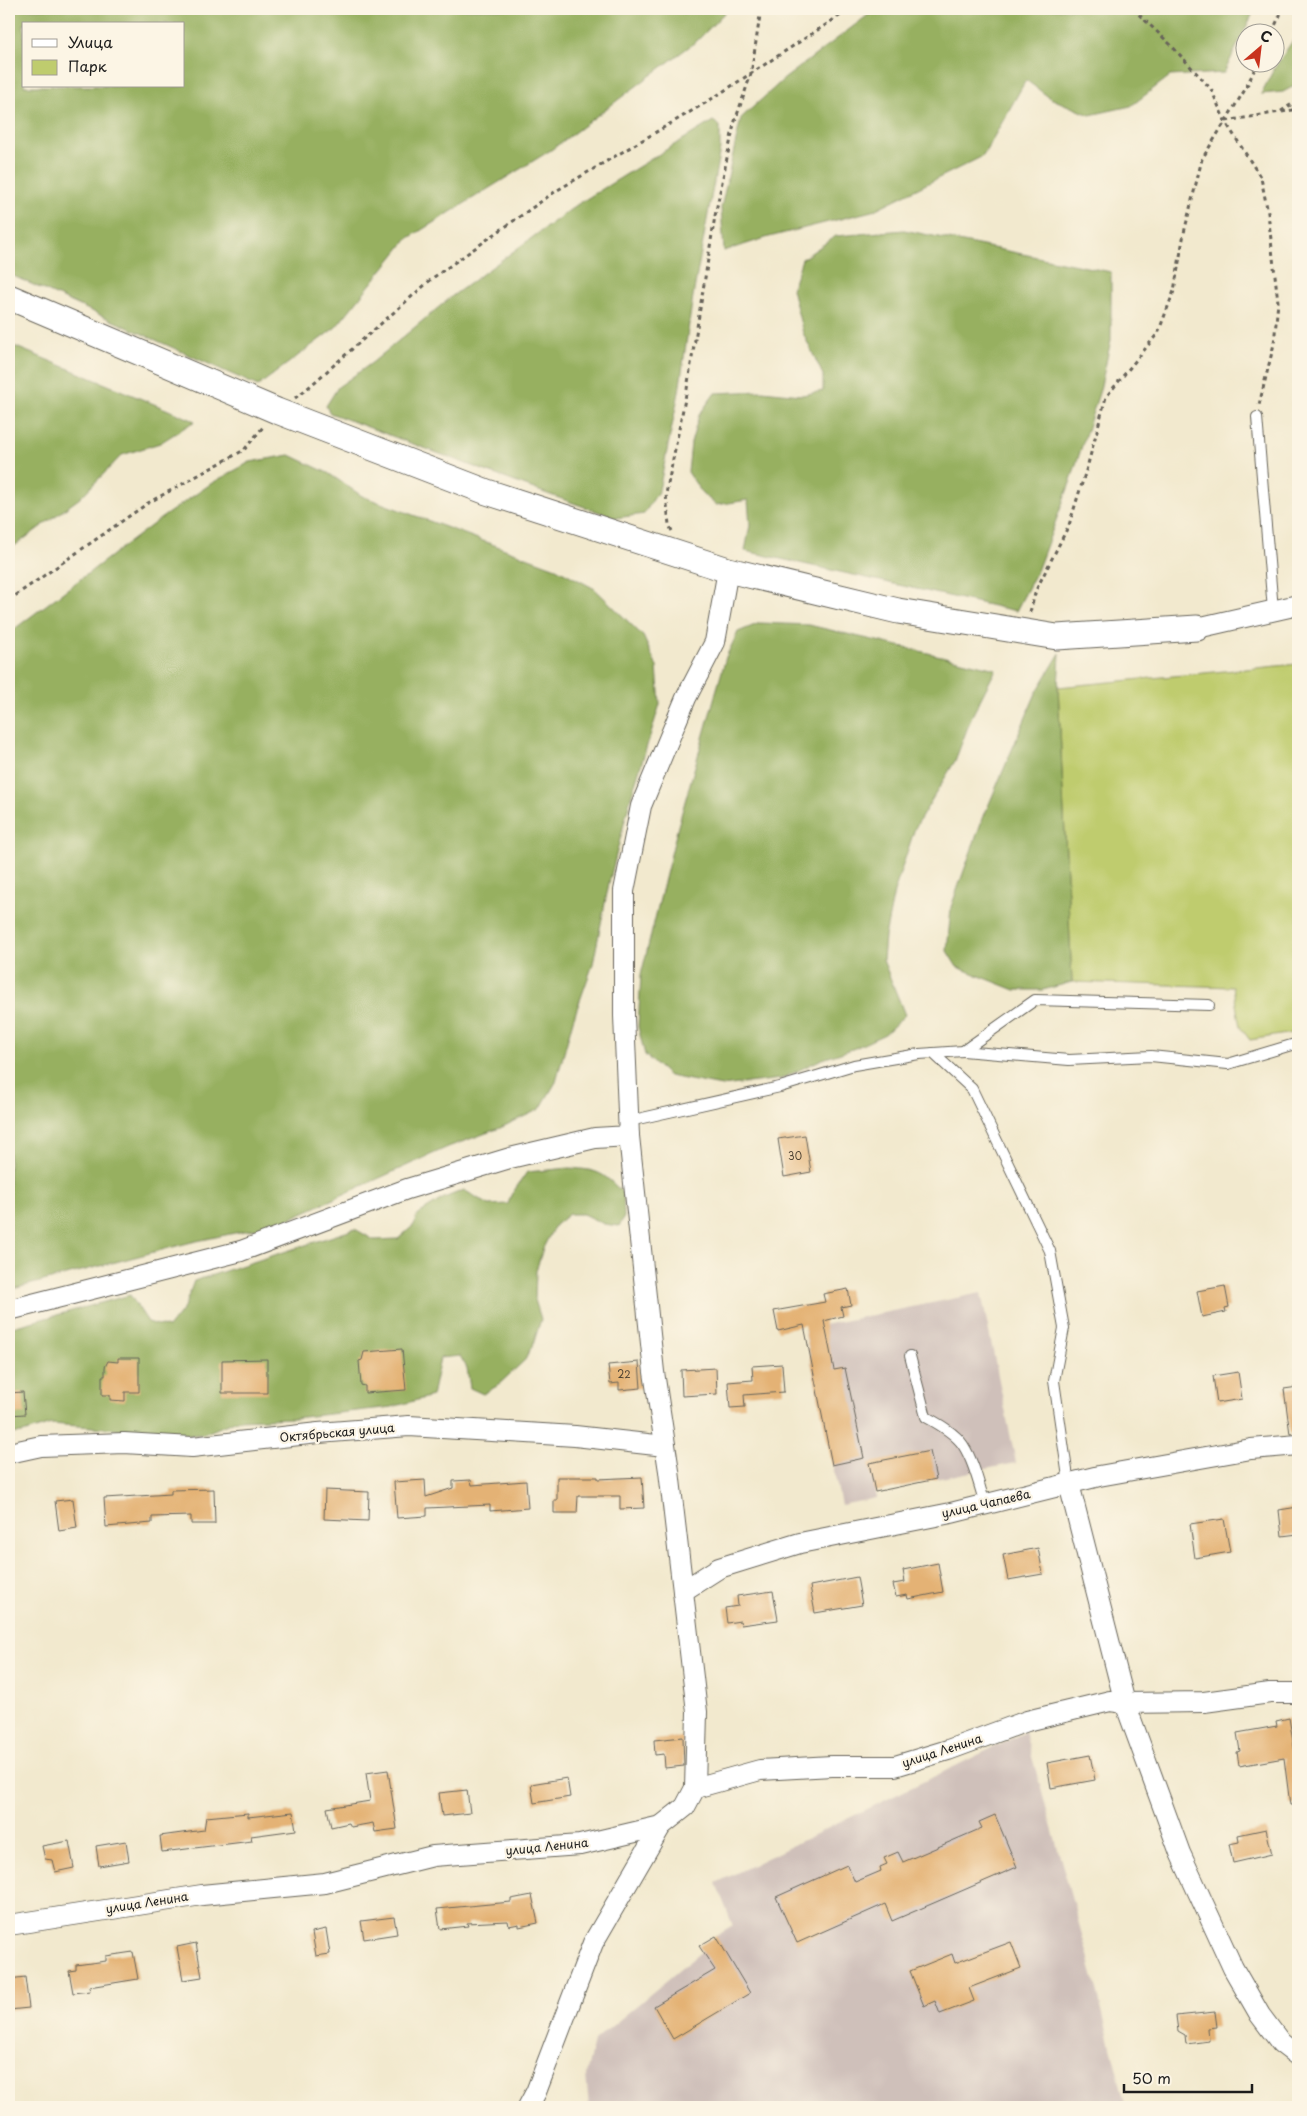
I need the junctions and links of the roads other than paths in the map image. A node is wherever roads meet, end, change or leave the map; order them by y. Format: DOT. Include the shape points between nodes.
graph roads {
  1 [pos="9,297"];
  2 [pos="1256,417"];
  3 [pos="728,570"];
  4 [pos="1298,605"];
  5 [pos="1274,610"];
  6 [pos="1197,628"];
  7 [pos="1209,1005"];
  8 [pos="1298,1042"];
  9 [pos="962,1051"];
  10 [pos="933,1053"];
  11 [pos="629,1128"];
  12 [pos="9,1310"];
  13 [pos="910,1356"];
  14 [pos="1298,1445"];
  15 [pos="665,1446"];
  16 [pos="9,1453"];
  17 [pos="1069,1484"];
  18 [pos="985,1504"];
  19 [pos="683,1591"];
  20 [pos="1298,1694"];
  21 [pos="1125,1703"];
  22 [pos="695,1788"];
  23 [pos="660,1826"];
  24 [pos="9,1925"];
  25 [pos="1298,2056"];
  26 [pos="528,2107"];
  1 -- 3 [label="street" via="276,411 487,492"];
  2 -- 5 [label="lane"];
  3 -- 6 [label="street" via="898,611 1057,637"];
  3 -- 11 [label="street" via="715,642 686,698 641,806 624,891 624,1016"];
  4 -- 5 [label="street"];
  5 -- 6 [label="street"];
  7 -- 9 [label="lane" via="1035,1000"];
  8 -- 9 [label="lane" via="1228,1064 1151,1056 1069,1060"];
  9 -- 10 [label="lane"];
  10 -- 11 [label="lane" via="854,1065"];
  10 -- 17 [label="lane" via="972,1089 1050,1251 1064,1328 1054,1381"];
  11 -- 12 [label="street" via="510,1158 408,1189 241,1251"];
  11 -- 15 [label="street" via="654,1372"];
  13 -- 18 [label="lane" via="926,1417 963,1445"];
  14 -- 17 [label="street, улица Чапаева" via="1251,1449"];
  15 -- 16 [label="street, Октябрьская улица" via="575,1436 409,1426 192,1447 124,1442 40,1446"];
  15 -- 19 [label="street"];
  17 -- 18 [label="street, улица Чапаева"];
  17 -- 21 [label="street"];
  18 -- 19 [label="street, улица Чапаева" via="800,1543 719,1568"];
  19 -- 22 [label="street" via="697,1712"];
  20 -- 21 [label="street, улица Ленина" via="1270,1693 1204,1702"];
  21 -- 22 [label="street, улица Ленина" via="1110,1701 1027,1721 895,1766 760,1770"];
  21 -- 25 [label="street" via="1180,1853 1234,1968 1260,2015 1281,2043"];
  22 -- 23 [label="street, улица Ленина" via="685,1807"];
  23 -- 24 [label="street, улица Ленина" via="580,1845 433,1856 325,1883 202,1895"];
  23 -- 26 [label="street" via="593,1943"];
}
